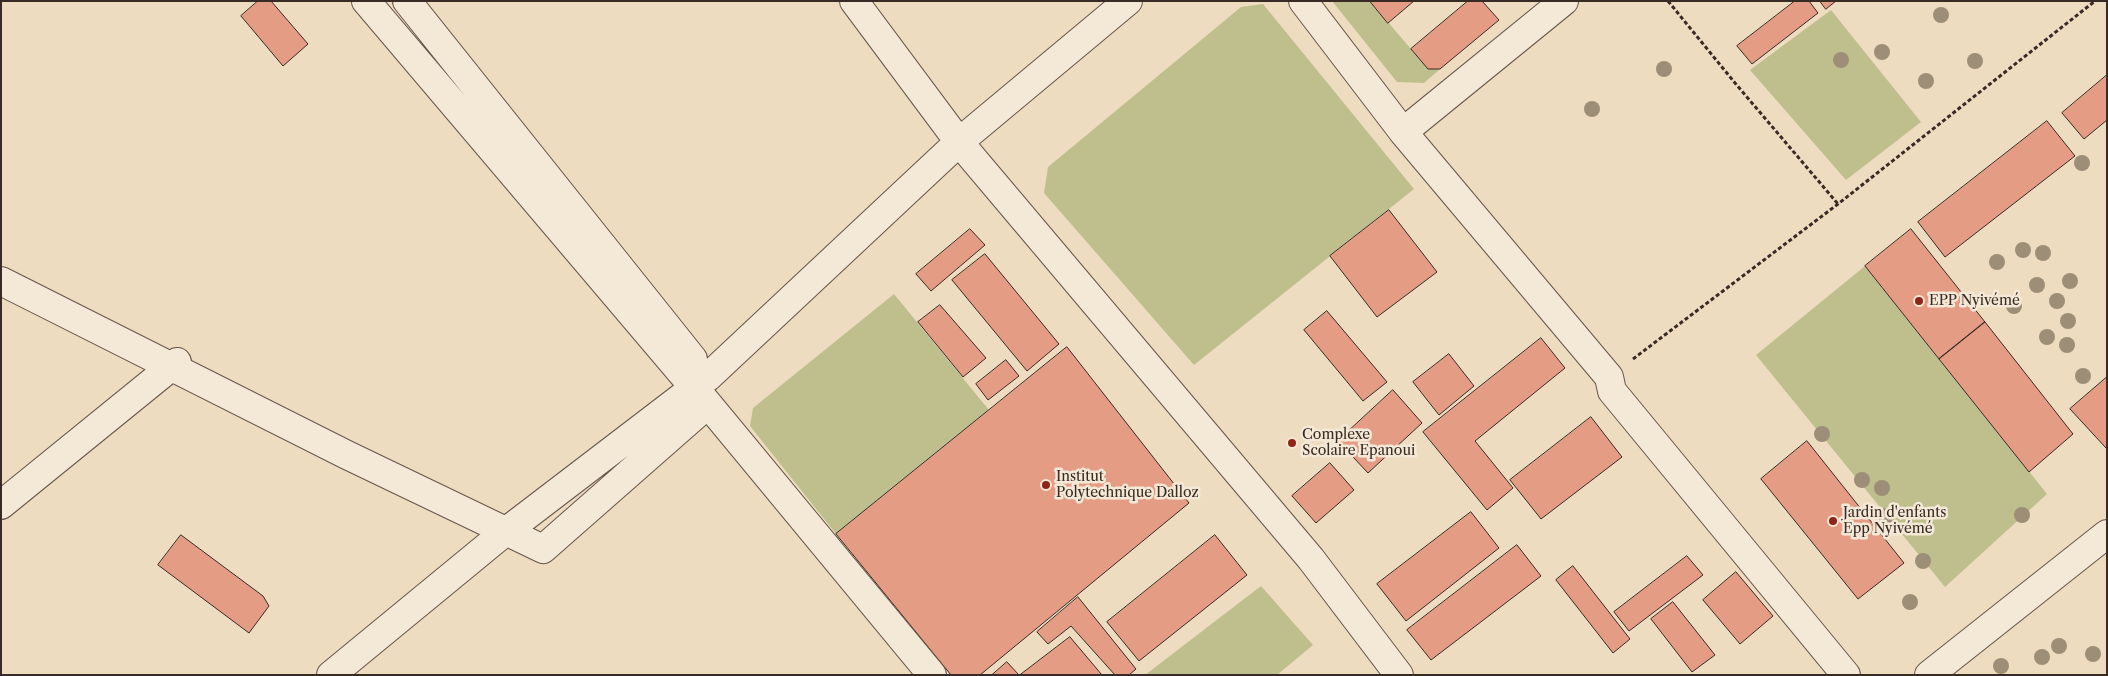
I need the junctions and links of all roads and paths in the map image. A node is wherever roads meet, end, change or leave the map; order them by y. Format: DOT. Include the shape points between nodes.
graph roads {
  1 [pos="366,1"];
  2 [pos="407,1"];
  3 [pos="854,1"];
  4 [pos="1128,1"];
  5 [pos="1303,1"];
  6 [pos="1564,1"];
  7 [pos="1668,1"];
  8 [pos="2096,1"];
  9 [pos="1403,132"];
  10 [pos="958,142"];
  11 [pos="1838,204"];
  12 [pos="1,280"];
  13 [pos="177,362"];
  14 [pos="708,377"];
  15 [pos="1609,377"];
  16 [pos="708,404"];
  17 [pos="1,505"];
  18 [pos="2107,534"];
  19 [pos="500,536"];
  20 [pos="331,675"];
  21 [pos="932,675"];
  22 [pos="945,675"];
  23 [pos="1399,675"];
  24 [pos="1846,675"];
  25 [pos="1929,675"];
  1 -- 16 [label="street"];
  2 -- 14 [label="street"];
  3 -- 10 [label="street"];
  4 -- 10 [label="street"];
  5 -- 9 [label="street"];
  6 -- 9 [label="street"];
  7 -- 11 [label="path"];
  8 -- 11 [label="path"];
  9 -- 15 [label="street"];
  10 -- 14 [label="street"];
  10 -- 23 [label="street" via="1311,560"];
  11 -- 15 [label="path"];
  12 -- 13 [label="street"];
  12 -- 16 [label="street" via="347,455 543,549"];
  13 -- 17 [label="street"];
  13 -- 19 [label="street"];
  14 -- 19 [label="street"];
  14 -- 22 [label="street"];
  15 -- 24 [label="street" via="1612,391"];
  16 -- 21 [label="street"];
  18 -- 25 [label="street"];
  19 -- 20 [label="street"];
}
